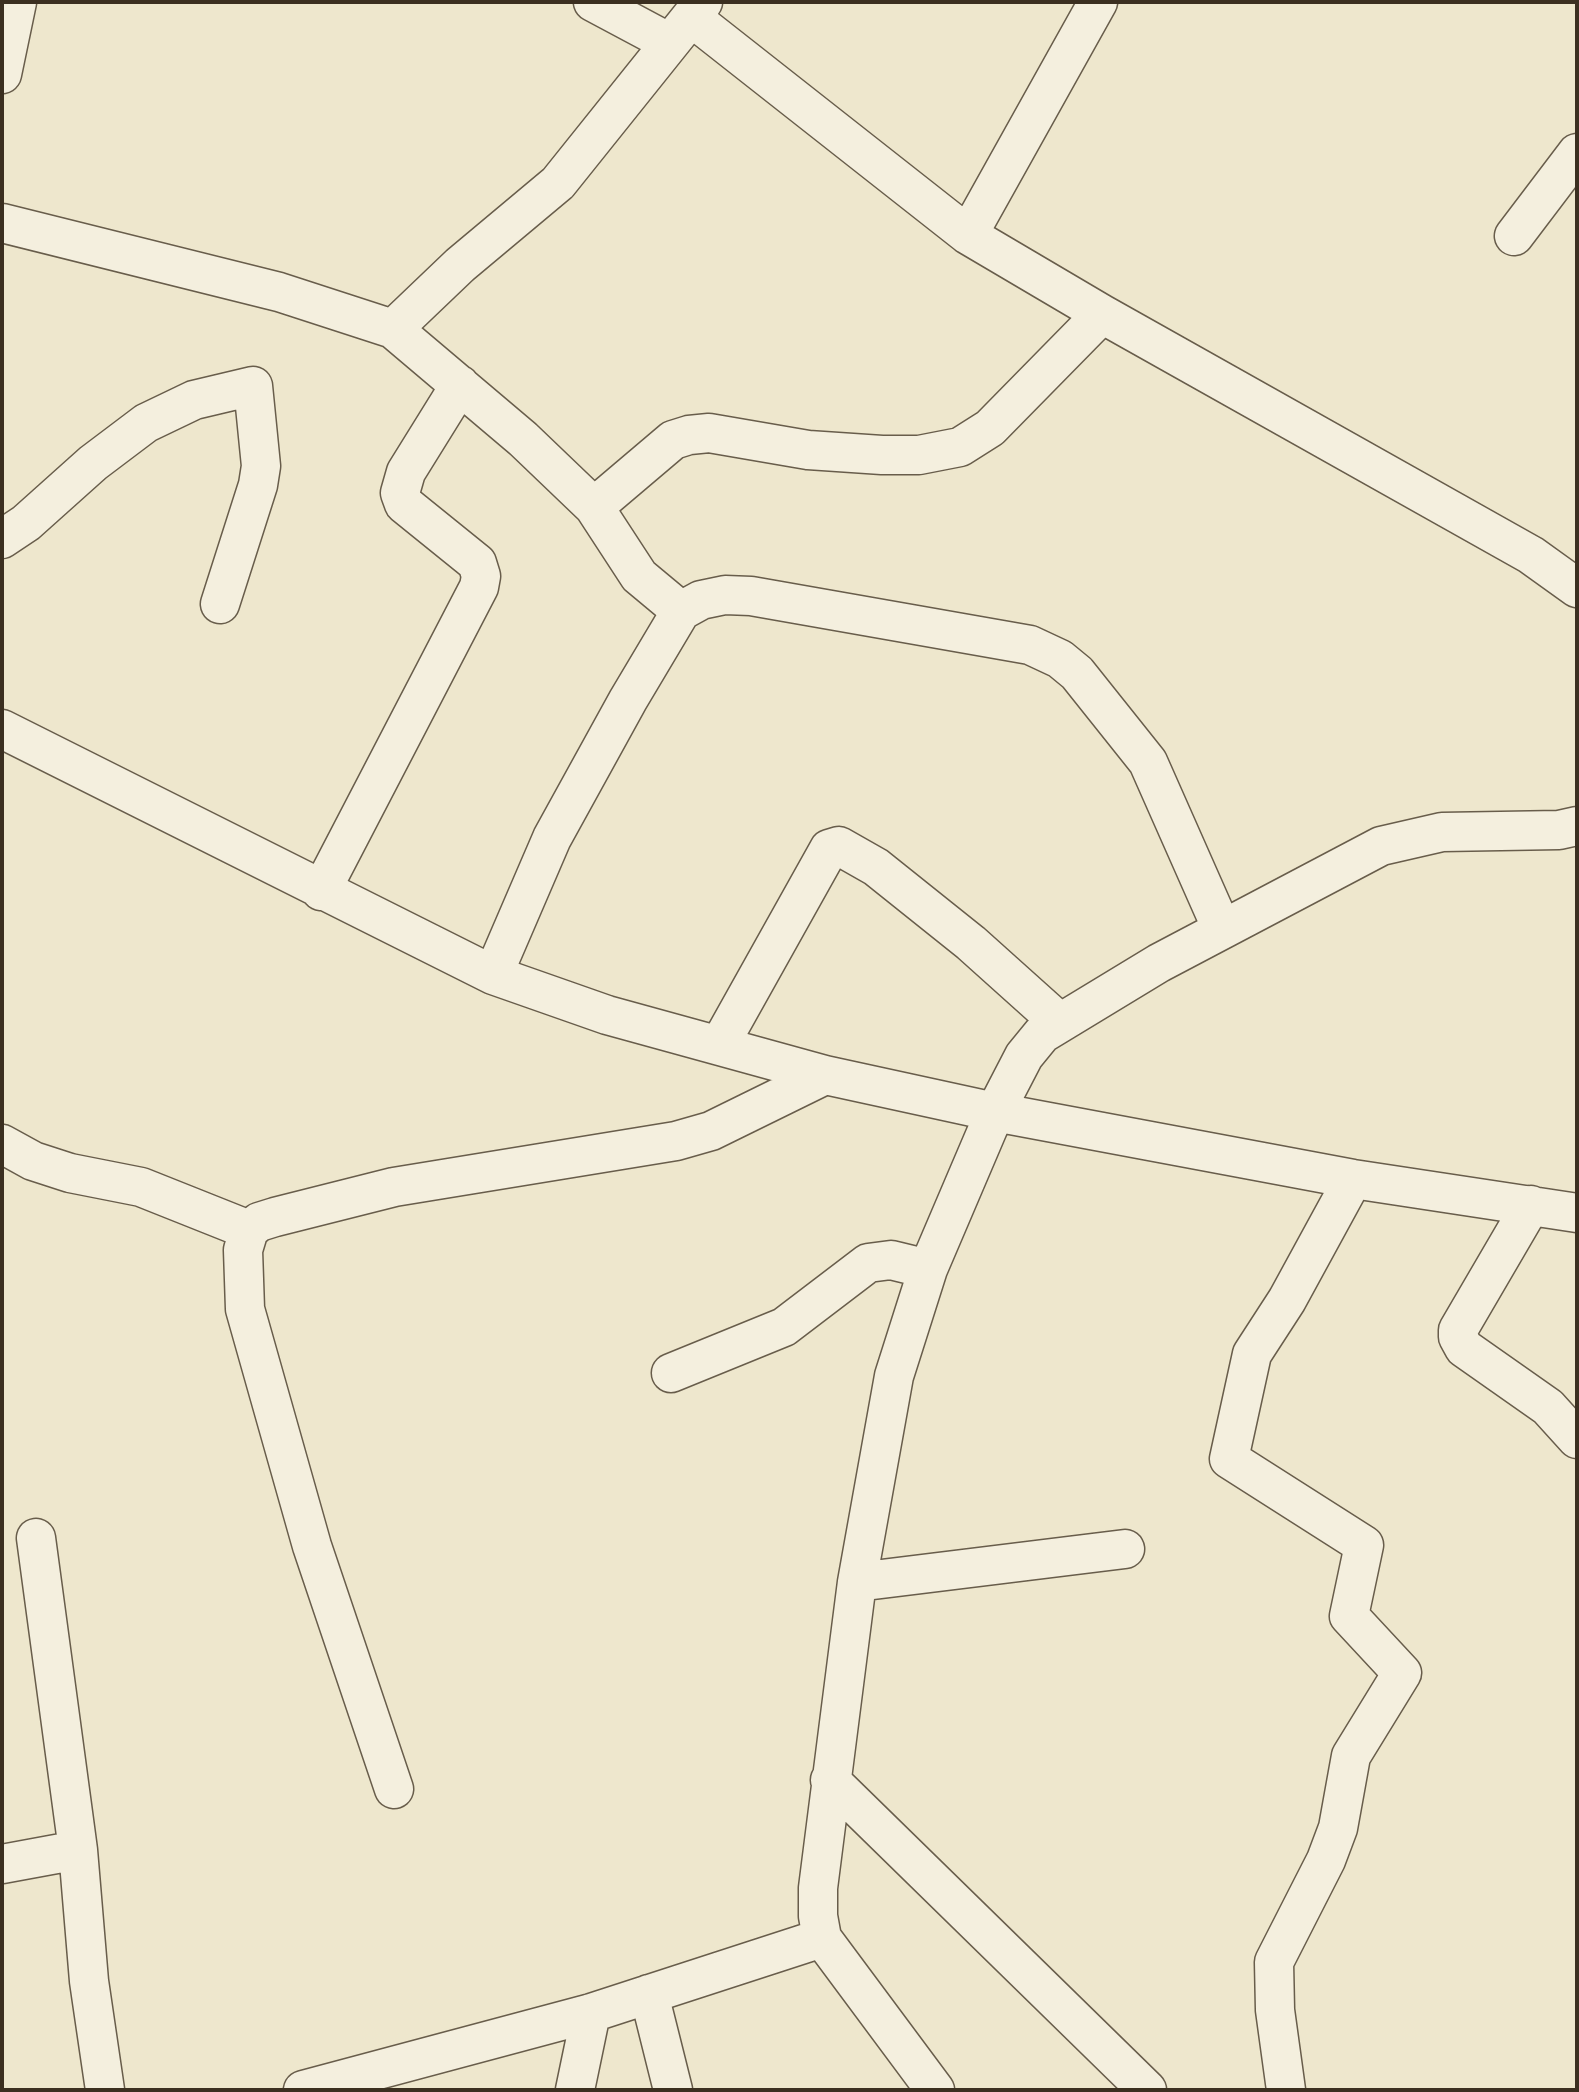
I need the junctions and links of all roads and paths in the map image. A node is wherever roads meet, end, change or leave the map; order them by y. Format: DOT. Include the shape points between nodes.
graph roads {
  1 [pos="17,2"];
  2 [pos="593,2"];
  3 [pos="1098,2"];
  4 [pos="687,20"];
  5 [pos="2,74"];
  6 [pos="1577,153"];
  7 [pos="2,223"];
  8 [pos="968,234"];
  9 [pos="1514,236"];
  10 [pos="1102,314"];
  11 [pos="393,329"];
  12 [pos="460,385"];
  13 [pos="594,507"];
  14 [pos="2,539"];
  15 [pos="1577,588"];
  16 [pos="220,604"];
  17 [pos="681,611"];
  18 [pos="2,729"];
  19 [pos="1571,837"];
  20 [pos="321,891"];
  21 [pos="1221,928"];
  22 [pos="493,975"];
  23 [pos="1059,1022"];
  24 [pos="720,1044"];
  25 [pos="825,1076"];
  26 [pos="995,1112"];
  27 [pos="2,1144"];
  28 [pos="1353,1179"];
  29 [pos="1531,1205"];
  30 [pos="1577,1213"];
  31 [pos="249,1230"];
  32 [pos="928,1269"];
  33 [pos="671,1373"];
  34 [pos="1577,1439"];
  35 [pos="36,1538"];
  36 [pos="1125,1549"];
  37 [pos="857,1582"];
  38 [pos="830,1780"];
  39 [pos="394,1789"];
  40 [pos="78,1850"];
  41 [pos="2,1864"];
  42 [pos="822,1938"];
  43 [pos="649,1994"];
  44 [pos="591,2013"];
  45 [pos="105,2090"];
  46 [pos="303,2090"];
  47 [pos="575,2090"];
  48 [pos="673,2090"];
  49 [pos="935,2090"];
  50 [pos="1147,2090"];
  51 [pos="1286,2090"];
  1 -- 5 [label="street"];
  2 -- 4 [label="street"];
  3 -- 8 [label="street"];
  4 -- 8 [label="street"];
  4 -- 11 [label="street" via="558,183 460,265"];
  6 -- 9 [label="street"];
  7 -- 11 [label="street" via="279,292"];
  8 -- 10 [label="street"];
  10 -- 13 [label="street" via="990,428 960,447 919,455 882,455 808,450 709,433 689,435 673,440"];
  10 -- 15 [label="street" via="1531,555"];
  11 -- 12 [label="street"];
  12 -- 13 [label="street"];
  12 -- 20 [label="street" via="406,472 400,493 404,504 477,563 478,587"];
  13 -- 17 [label="street" via="639,576"];
  14 -- 16 [label="street" via="146,424 194,400 253,386 261,466"];
  17 -- 21 [label="street" via="701,600 751,596 1030,645 1060,659 1077,673 1149,762"];
  17 -- 22 [label="street" via="552,838"];
  18 -- 20 [label="street"];
  19 -- 21 [label="street" via="1442,832 1381,846"];
  20 -- 22 [label="street"];
  21 -- 23 [label="street"];
  22 -- 24 [label="street" via="607,1015"];
  23 -- 24 [label="street" via="876,867 839,846 828,849"];
  23 -- 26 [label="street" via="1024,1056"];
  24 -- 25 [label="street"];
  25 -- 26 [label="street"];
  25 -- 31 [label="street" via="711,1131 676,1142 394,1187 275,1217"];
  26 -- 28 [label="street"];
  26 -- 32 [label="street"];
  27 -- 31 [label="street" via="33,1161 141,1187"];
  28 -- 29 [label="street"];
  28 -- 51 [label="street" via="1252,1354 1229,1459 1364,1545 1349,1616 1402,1673 1351,1756 1338,1828 1274,1962"];
  29 -- 30 [label="street"];
  29 -- 34 [label="street" via="1458,1337 1464,1348 1548,1407"];
  31 -- 39 [label="street" via="243,1250 245,1309 312,1546"];
  32 -- 33 [label="street" via="891,1260 868,1263 784,1327"];
  32 -- 37 [label="street" via="894,1377"];
  35 -- 40 [label="street"];
  36 -- 37 [label="street"];
  37 -- 38 [label="street"];
  38 -- 42 [label="street" via="818,1888"];
  38 -- 50 [label="street"];
  40 -- 41 [label="street"];
  40 -- 45 [label="street" via="89,1981"];
  42 -- 43 [label="street"];
  42 -- 49 [label="street"];
  43 -- 44 [label="street"];
  43 -- 48 [label="street"];
  44 -- 46 [label="street"];
  44 -- 47 [label="street"];
}
